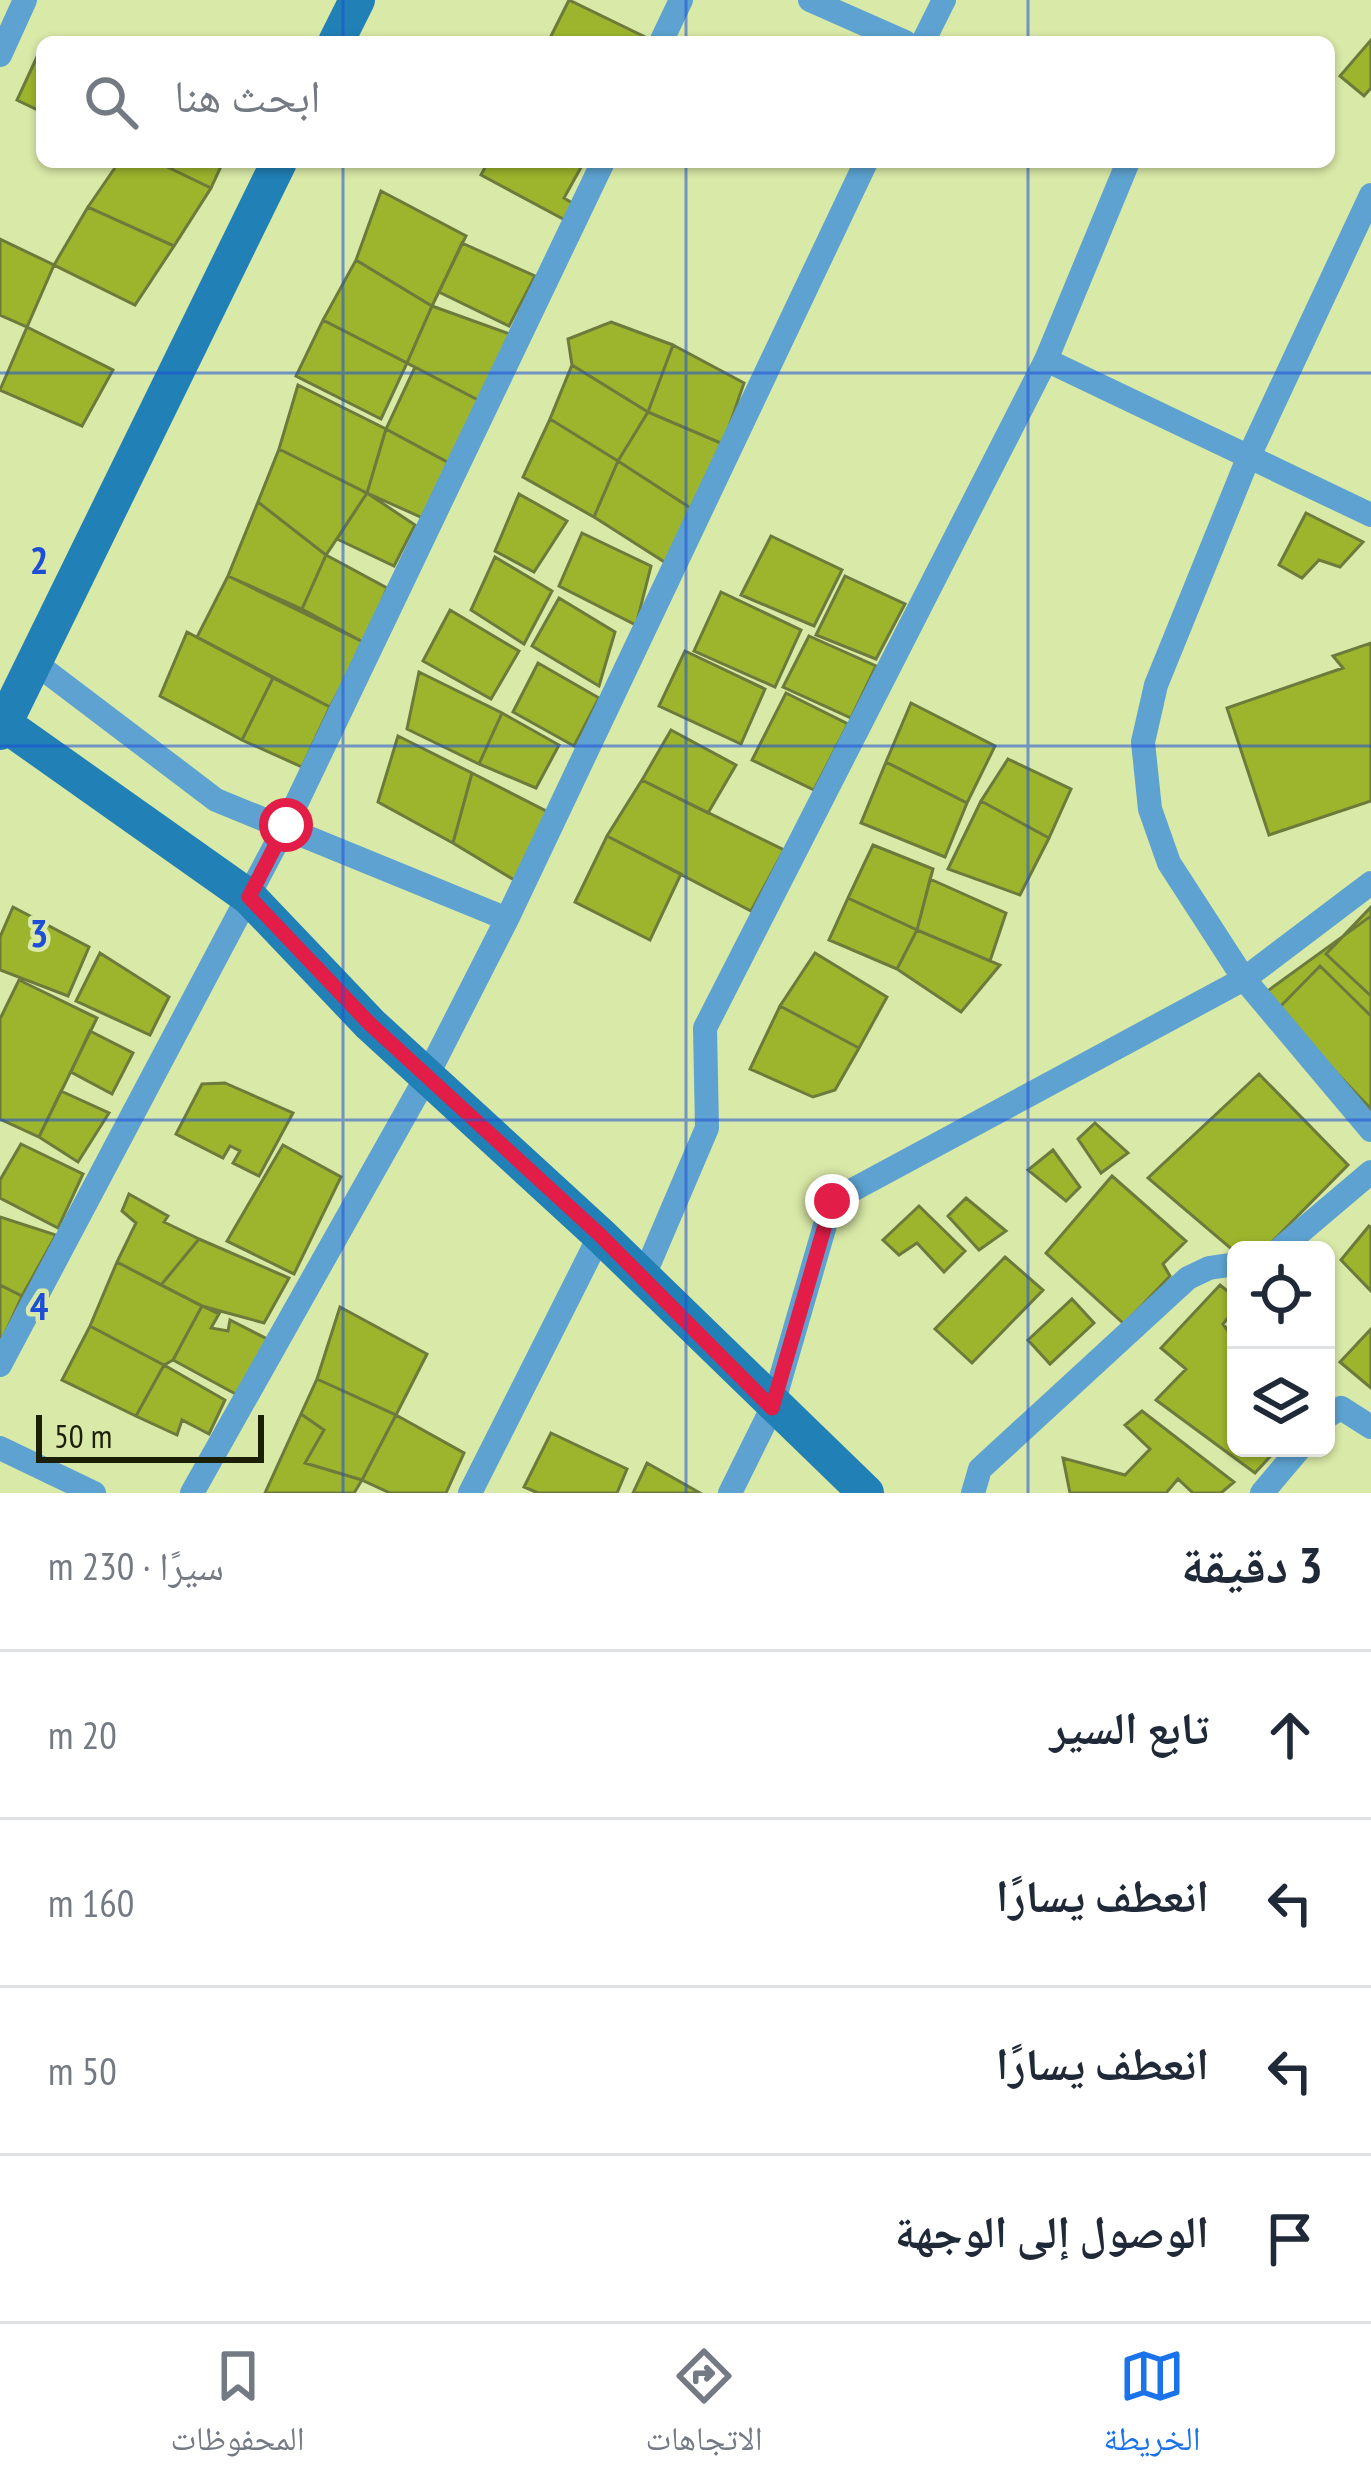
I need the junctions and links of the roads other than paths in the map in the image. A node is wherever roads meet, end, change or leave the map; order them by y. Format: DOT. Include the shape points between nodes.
graph roads {
  1 [pos="26,0"];
  2 [pos="356,0"];
  3 [pos="681,0"];
  4 [pos="810,0"];
  5 [pos="944,0"];
  6 [pos="339,36"];
  7 [pos="664,36"];
  8 [pos="891,36"];
  9 [pos="926,36"];
  10 [pos="0,55"];
  11 [pos="276,168"];
  12 [pos="600,168"];
  13 [pos="863,168"];
  14 [pos="1126,168"];
  15 [pos="1371,195"];
  16 [pos="1046,360"];
  17 [pos="1249,456"];
  18 [pos="1371,515"];
  19 [pos="34,662"];
  20 [pos="1,725"];
  21 [pos="286,825"];
  22 [pos="1371,883"];
  23 [pos="249,897"];
  24 [pos="507,919"];
  25 [pos="1244,979"];
  26 [pos="428,1074"];
  27 [pos="1371,1130"];
  28 [pos="1371,1172"];
  29 [pos="600,1235"];
  30 [pos="1290,1241"];
  31 [pos="1227,1265"];
  32 [pos="643,1278"];
  33 [pos="0,1365"];
  34 [pos="772,1408"];
  35 [pos="1335,1412"];
  36 [pos="1371,1427"];
  37 [pos="0,1448"];
  38 [pos="1292,1457"];
  39 [pos="94,1493"];
  40 [pos="192,1493"];
  41 [pos="470,1493"];
  42 [pos="730,1493"];
  43 [pos="866,1493"];
  44 [pos="973,1493"];
  45 [pos="1262,1493"];
  1 -- 10 [label="street"];
  2 -- 6 [label="street"];
  3 -- 7 [label="street"];
  4 -- 8 [label="street"];
  5 -- 9 [label="street"];
  11 -- 19 [label="street"];
  12 -- 21 [label="street"];
  13 -- 24 [label="street"];
  14 -- 16 [label="street"];
  15 -- 17 [label="street"];
  16 -- 17 [label="street"];
  16 -- 32 [label="street" via="705,1028 706,1128"];
  17 -- 18 [label="street"];
  17 -- 25 [label="street" via="1156,685 1143,742 1150,809 1169,863"];
  19 -- 20 [label="street"];
  19 -- 21 [label="street" via="175,774 216,800"];
  20 -- 23 [label="street"];
  21 -- 23 [label="street"];
  21 -- 24 [label="street"];
  22 -- 25 [label="street"];
  23 -- 26 [label="street"];
  23 -- 33 [label="street"];
  24 -- 26 [label="street"];
  25 -- 27 [label="street"];
  25 -- 34 [label="street" via="832,1201"];
  26 -- 29 [label="street"];
  26 -- 40 [label="street"];
  28 -- 30 [label="street"];
  29 -- 32 [label="street"];
  29 -- 41 [label="street"];
  31 -- 44 [label="street" via="1188,1278 980,1468"];
  32 -- 34 [label="street"];
  34 -- 42 [label="street"];
  34 -- 43 [label="street"];
  35 -- 36 [label="street"];
  37 -- 39 [label="street"];
  38 -- 45 [label="street"];
}
